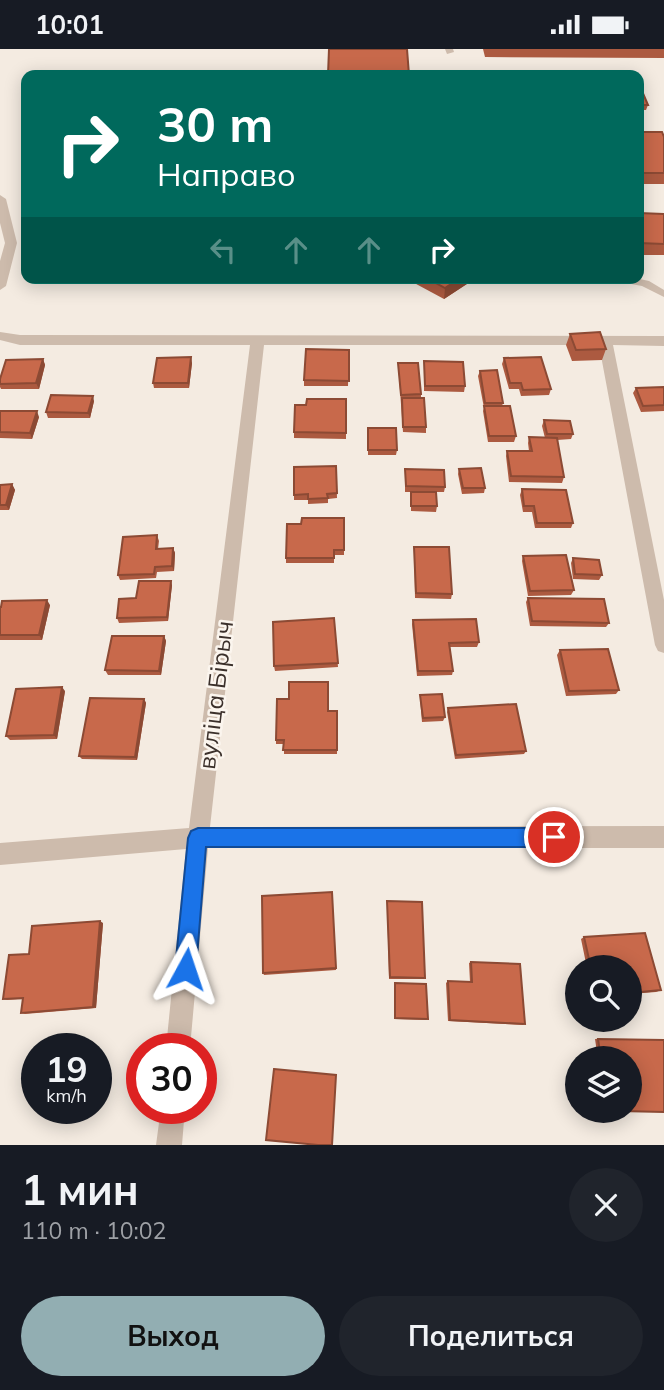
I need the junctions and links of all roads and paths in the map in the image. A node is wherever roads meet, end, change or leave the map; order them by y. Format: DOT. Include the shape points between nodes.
graph roads {
  1 [pos="0,199"];
  2 [pos="6,246"];
  3 [pos="644,283"];
  4 [pos="0,286"];
  5 [pos="664,294"];
  6 [pos="0,336"];
  7 [pos="605,340"];
  8 [pos="664,341"];
  9 [pos="257,342"];
  10 [pos="664,645"];
  11 [pos="664,837"];
  12 [pos="198,838"];
  13 [pos="0,854"];
  14 [pos="179,1033"];
  15 [pos="171,1124"];
  16 [pos="169,1145"];
  1 -- 2 [label="street"];
  2 -- 4 [label="street"];
  3 -- 5 [label="lane"];
  6 -- 9 [label="street" via="20,340"];
  7 -- 8 [label="street"];
  7 -- 9 [label="street"];
  7 -- 10 [label="street"];
  9 -- 12 [label="street, вуліца Бірыч"];
  11 -- 12 [label="street"];
  12 -- 13 [label="street"];
  12 -- 14 [label="street, вуліца Бірыч"];
  15 -- 16 [label="street"];
}
